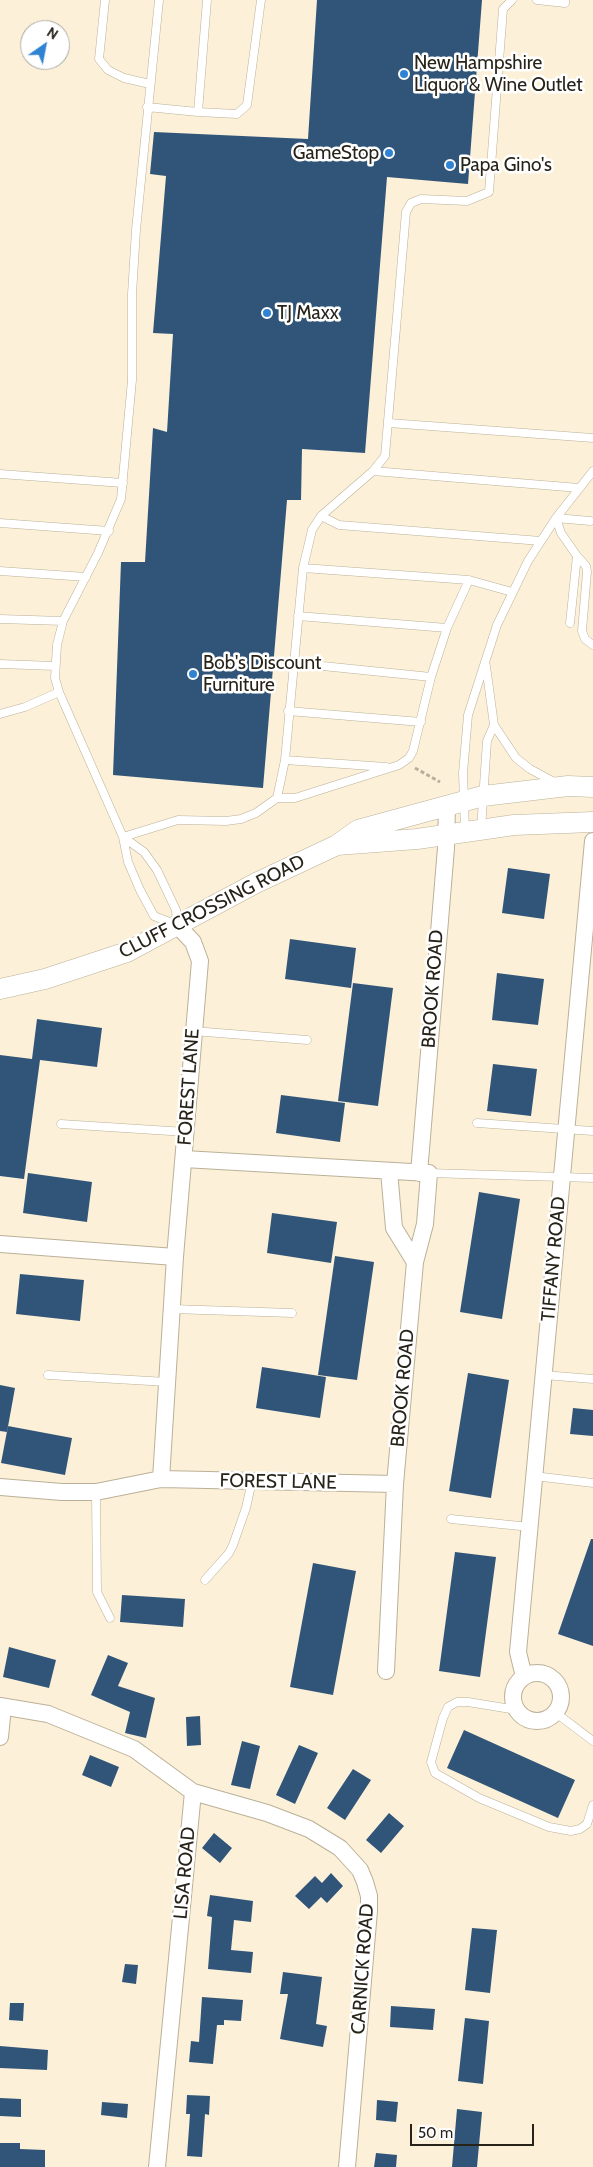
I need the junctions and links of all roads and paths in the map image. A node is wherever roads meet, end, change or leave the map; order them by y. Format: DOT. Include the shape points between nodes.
graph roads {
  1 [pos="104,0"];
  2 [pos="159,0"];
  3 [pos="207,0"];
  4 [pos="261,0"];
  5 [pos="512,0"];
  6 [pos="537,0"];
  7 [pos="566,0"];
  8 [pos="150,84"];
  9 [pos="147,107"];
  10 [pos="198,112"];
  11 [pos="389,423"];
  12 [pos="593,438"];
  13 [pos="373,471"];
  14 [pos="593,471"];
  15 [pos="0,474"];
  16 [pos="123,483"];
  17 [pos="579,488"];
  18 [pos="320,516"];
  19 [pos="556,518"];
  20 [pos="590,520"];
  21 [pos="0,522"];
  22 [pos="109,531"];
  23 [pos="542,541"];
  24 [pos="577,556"];
  25 [pos="303,568"];
  26 [pos="0,572"];
  27 [pos="86,577"];
  28 [pos="469,580"];
  29 [pos="512,592"];
  30 [pos="298,616"];
  31 [pos="0,619"];
  32 [pos="63,621"];
  33 [pos="570,623"];
  34 [pos="447,628"];
  35 [pos="593,645"];
  36 [pos="293,663"];
  37 [pos="0,664"];
  38 [pos="486,664"];
  39 [pos="55,666"];
  40 [pos="431,677"];
  41 [pos="59,692"];
  42 [pos="288,711"];
  43 [pos="0,714"];
  44 [pos="421,722"];
  45 [pos="494,725"];
  46 [pos="285,760"];
  47 [pos="404,762"];
  48 [pos="391,767"];
  49 [pos="440,782"];
  50 [pos="565,787"];
  51 [pos="593,787"];
  52 [pos="277,798"];
  53 [pos="465,800"];
  54 [pos="593,822"];
  55 [pos="464,832"];
  56 [pos="123,837"];
  57 [pos="593,841"];
  58 [pos="337,846"];
  59 [pos="177,925"];
  60 [pos="0,988"];
  61 [pos="194,1031"];
  62 [pos="307,1040"];
  63 [pos="477,1123"];
  64 [pos="61,1124"];
  65 [pos="566,1130"];
  66 [pos="593,1131"];
  67 [pos="186,1132"];
  68 [pos="184,1158"];
  69 [pos="389,1171"];
  70 [pos="424,1173"];
  71 [pos="562,1177"];
  72 [pos="593,1178"];
  73 [pos="0,1244"];
  74 [pos="175,1257"];
  75 [pos="415,1262"];
  76 [pos="172,1308"];
  77 [pos="292,1313"];
  78 [pos="48,1375"];
  79 [pos="544,1375"];
  80 [pos="593,1379"];
  81 [pos="166,1382"];
  82 [pos="534,1476"];
  83 [pos="161,1479"];
  84 [pos="252,1481"];
  85 [pos="593,1483"];
  86 [pos="395,1484"];
  87 [pos="0,1487"];
  88 [pos="96,1492"];
  89 [pos="451,1519"];
  90 [pos="530,1528"];
  91 [pos="205,1580"];
  92 [pos="110,1618"];
  93 [pos="386,1670"];
  94 [pos="524,1677"];
  95 [pos="1,1706"];
  96 [pos="517,1710"];
  97 [pos="556,1713"];
  98 [pos="0,1737"];
  99 [pos="593,1741"];
  100 [pos="193,1792"];
  101 [pos="593,1805"];
  102 [pos="157,2167"];
  103 [pos="347,2167"];
  1 -- 8 [label="lane" via="100,59 108,70 124,78"];
  2 -- 8 [label="lane"];
  3 -- 10 [label="lane"];
  4 -- 10 [label="lane" via="247,105 237,114"];
  5 -- 11 [label="lane" via="503,9 489,192 467,201 421,199 411,203 406,212"];
  6 -- 7 [label="lane" via="565,3"];
  8 -- 9 [label="lane"];
  9 -- 10 [label="lane"];
  9 -- 16 [label="lane" via="132,294 132,380"];
  11 -- 12 [label="lane"];
  11 -- 13 [label="lane" via="385,456"];
  13 -- 17 [label="lane"];
  13 -- 18 [label="lane"];
  14 -- 17 [label="lane"];
  15 -- 16 [label="lane"];
  16 -- 22 [label="lane" via="121,499"];
  17 -- 19 [label="lane"];
  18 -- 23 [label="lane" via="339,526"];
  18 -- 25 [label="lane" via="312,530"];
  19 -- 20 [label="lane"];
  19 -- 23 [label="lane"];
  19 -- 24 [label="lane" via="561,533"];
  21 -- 22 [label="lane"];
  22 -- 27 [label="lane"];
  23 -- 29 [label="lane"];
  24 -- 33 [label="lane"];
  24 -- 35 [label="lane" via="587,572 582,631"];
  25 -- 28 [label="lane"];
  25 -- 30 [label="lane"];
  26 -- 27 [label="lane"];
  27 -- 32 [label="lane"];
  28 -- 29 [label="lane"];
  28 -- 34 [label="lane"];
  29 -- 38 [label="lane" via="497,626"];
  30 -- 34 [label="lane"];
  30 -- 36 [label="lane"];
  31 -- 32 [label="lane"];
  32 -- 39 [label="lane"];
  34 -- 40 [label="lane"];
  36 -- 40 [label="lane"];
  36 -- 42 [label="lane"];
  37 -- 39 [label="lane"];
  38 -- 45 [label="lane"];
  38 -- 53 [label="lane" via="468,715 463,773"];
  39 -- 41 [label="lane"];
  40 -- 44 [label="lane"];
  41 -- 43 [label="lane"];
  41 -- 56 [label="lane"];
  42 -- 44 [label="lane"];
  42 -- 46 [label="lane"];
  44 -- 47 [label="lane" via="413,751"];
  45 -- 50 [label="lane" via="516,758 543,778"];
  45 -- 53 [label="lane"];
  46 -- 48 [label="lane"];
  46 -- 52 [label="lane"];
  47 -- 48 [label="lane"];
  47 -- 49 [label="path"];
  48 -- 52 [label="lane" via="295,798"];
  50 -- 51 [label="street, CLUFF CROSSING ROAD"];
  50 -- 53 [label="street, CLUFF CROSSING ROAD"];
  52 -- 56 [label="lane" via="241,819 178,820"];
  53 -- 55 [label="street, BROOK ROAD"];
  53 -- 55 [label="lane"];
  53 -- 58 [label="street, CLUFF CROSSING ROAD" via="358,830"];
  54 -- 55 [label="street, CLUFF CROSSING ROAD" via="514,825"];
  55 -- 58 [label="street, CLUFF CROSSING ROAD"];
  55 -- 70 [label="street, BROOK ROAD"];
  56 -- 59 [label="lane" via="144,852 157,870 176,910"];
  56 -- 59 [label="lane" via="128,862 154,916"];
  57 -- 65 [label="street, TIFFANY ROAD"];
  58 -- 59 [label="street, CLUFF CROSSING ROAD" via="256,883"];
  59 -- 60 [label="street, CLUFF CROSSING ROAD" via="127,952 91,965"];
  59 -- 61 [label="street, FOREST LANE" via="193,942 200,961"];
  61 -- 62 [label="lane"];
  61 -- 67 [label="street, FOREST LANE"];
  63 -- 65 [label="lane"];
  64 -- 67 [label="lane"];
  65 -- 66 [label="lane"];
  65 -- 71 [label="street, TIFFANY ROAD"];
  67 -- 68 [label="street, FOREST LANE"];
  68 -- 69 [label="street"];
  68 -- 74 [label="street, FOREST LANE"];
  69 -- 70 [label="street"];
  69 -- 75 [label="street" via="394,1228"];
  70 -- 71 [label="lane"];
  70 -- 75 [label="street, BROOK ROAD" via="425,1224"];
  71 -- 72 [label="lane"];
  71 -- 79 [label="street, TIFFANY ROAD"];
  73 -- 74 [label="street"];
  74 -- 76 [label="street, FOREST LANE"];
  75 -- 86 [label="street, BROOK ROAD"];
  76 -- 77 [label="lane"];
  76 -- 81 [label="street, FOREST LANE"];
  78 -- 81 [label="lane"];
  79 -- 80 [label="lane"];
  79 -- 82 [label="street, TIFFANY ROAD"];
  81 -- 83 [label="street, FOREST LANE"];
  82 -- 85 [label="lane"];
  82 -- 90 [label="street, TIFFANY ROAD"];
  83 -- 84 [label="street, FOREST LANE"];
  83 -- 88 [label="street, FOREST LANE"];
  84 -- 86 [label="street, FOREST LANE"];
  84 -- 91 [label="lane" via="233,1546"];
  86 -- 93 [label="street, BROOK ROAD"];
  87 -- 88 [label="street, FOREST LANE"];
  88 -- 92 [label="lane" via="97,1592"];
  89 -- 90 [label="lane"];
  90 -- 94 [label="street, TIFFANY ROAD" via="518,1652"];
  94 -- 96 [label="street" via="513,1695"];
  94 -- 97 [label="street" via="544,1674 557,1683 562,1698"];
  95 -- 98 [label="street"];
  95 -- 100 [label="street" via="48,1714 134,1749"];
  96 -- 97 [label="street" via="528,1720 536,1722"];
  96 -- 101 [label="lane" via="468,1702 448,1707 431,1762 435,1773 479,1798 549,1827 571,1831 580,1829 587,1824"];
  97 -- 99 [label="lane"];
  100 -- 102 [label="street, LISA ROAD"];
  100 -- 103 [label="street, CARNICK ROAD" via="267,1813 321,1836 350,1858 365,1882 369,1911"];
}
